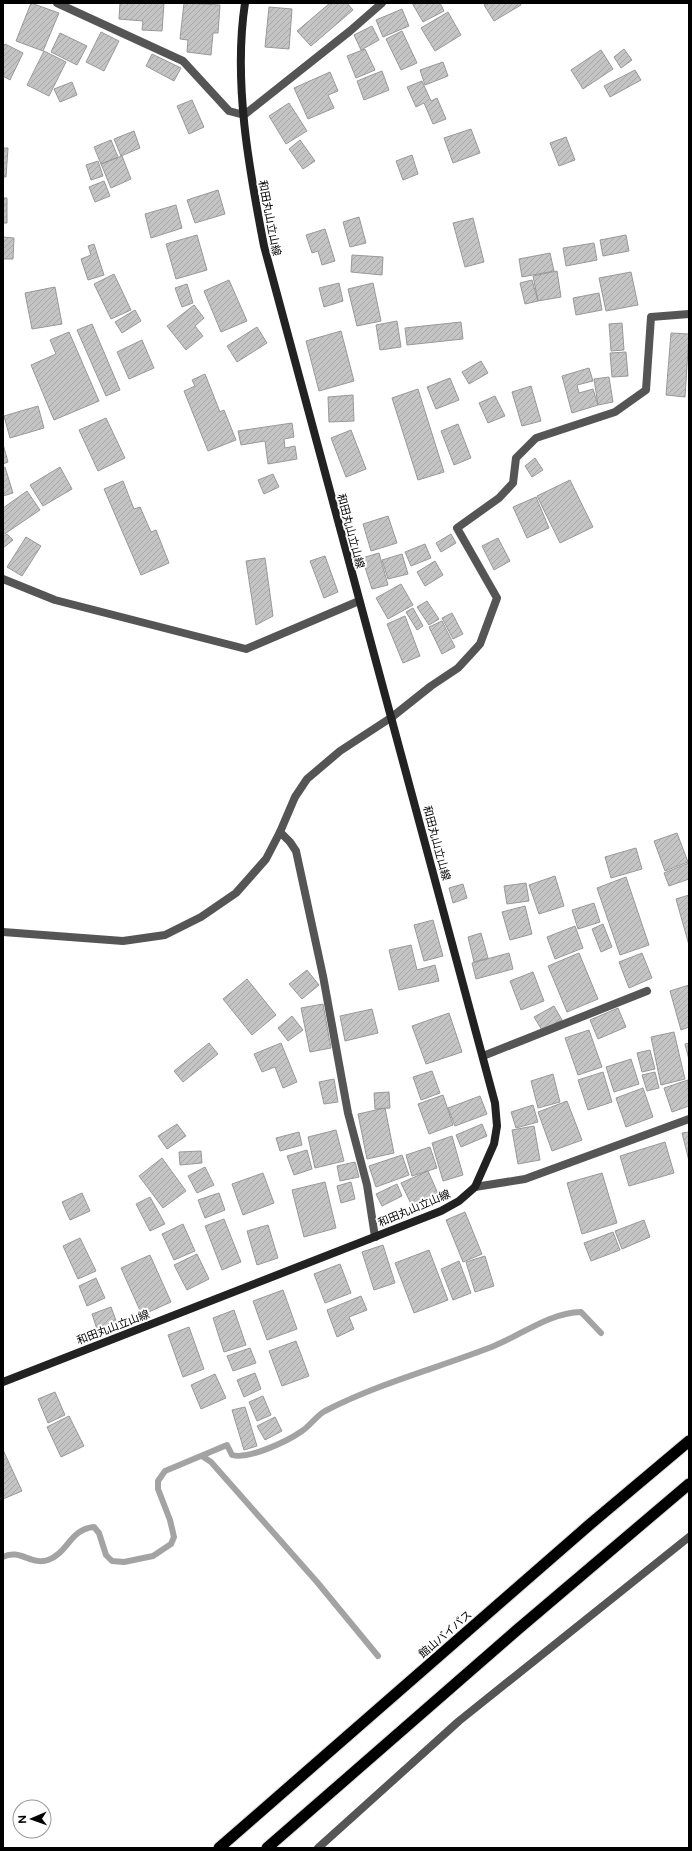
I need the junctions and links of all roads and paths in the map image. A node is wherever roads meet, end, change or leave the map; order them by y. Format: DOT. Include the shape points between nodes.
graph roads {
  1 [pos="57,3"];
  2 [pos="245,3"];
  3 [pos="382,3"];
  4 [pos="244,116"];
  5 [pos="689,314"];
  6 [pos="3,579"];
  7 [pos="358,601"];
  8 [pos="392,717"];
  9 [pos="280,832"];
  10 [pos="3,932"];
  11 [pos="647,990"];
  12 [pos="483,1056"];
  13 [pos="689,1119"];
  14 [pos="475,1187"];
  15 [pos="375,1237"];
  16 [pos="3,1382"];
  17 [pos="689,1441"];
  18 [pos="689,1484"];
  19 [pos="689,1537"];
  20 [pos="219,1848"];
  21 [pos="267,1848"];
  22 [pos="318,1848"];
  1 -- 4 [label="street" via="183,61 229,111"];
  2 -- 4 [label="main road, 和田丸山立山線" via="241,60"];
  3 -- 4 [label="street" via="350,32"];
  4 -- 7 [label="main road, 和田丸山立山線" via="247,152 264,246"];
  5 -- 8 [label="street" via="651,317 646,390 615,412 536,438 516,458 513,483 499,498 457,528 496,598 480,644 458,668"];
  6 -- 7 [label="street" via="55,600 246,649"];
  7 -- 8 [label="main road, 和田丸山立山線"];
  8 -- 9 [label="street" via="340,751 307,779 294,796"];
  8 -- 12 [label="main road, 和田丸山立山線"];
  9 -- 10 [label="street" via="266,859 236,893 201,917 165,935 123,941"];
  9 -- 15 [label="street" via="296,851 323,976 348,1113 367,1185"];
  11 -- 12 [label="street"];
  12 -- 14 [label="main road, 和田丸山立山線" via="495,1102 497,1126 494,1144"];
  13 -- 14 [label="street" via="525,1179"];
  14 -- 15 [label="main road, 和田丸山立山線" via="460,1201 442,1211"];
  15 -- 16 [label="main road, 和田丸山立山線"];
  17 -- 20 [label="highway, 館山バイパス"];
  18 -- 21 [label="highway" via="523,1624"];
  19 -- 22 [label="street" via="459,1721"];
}
